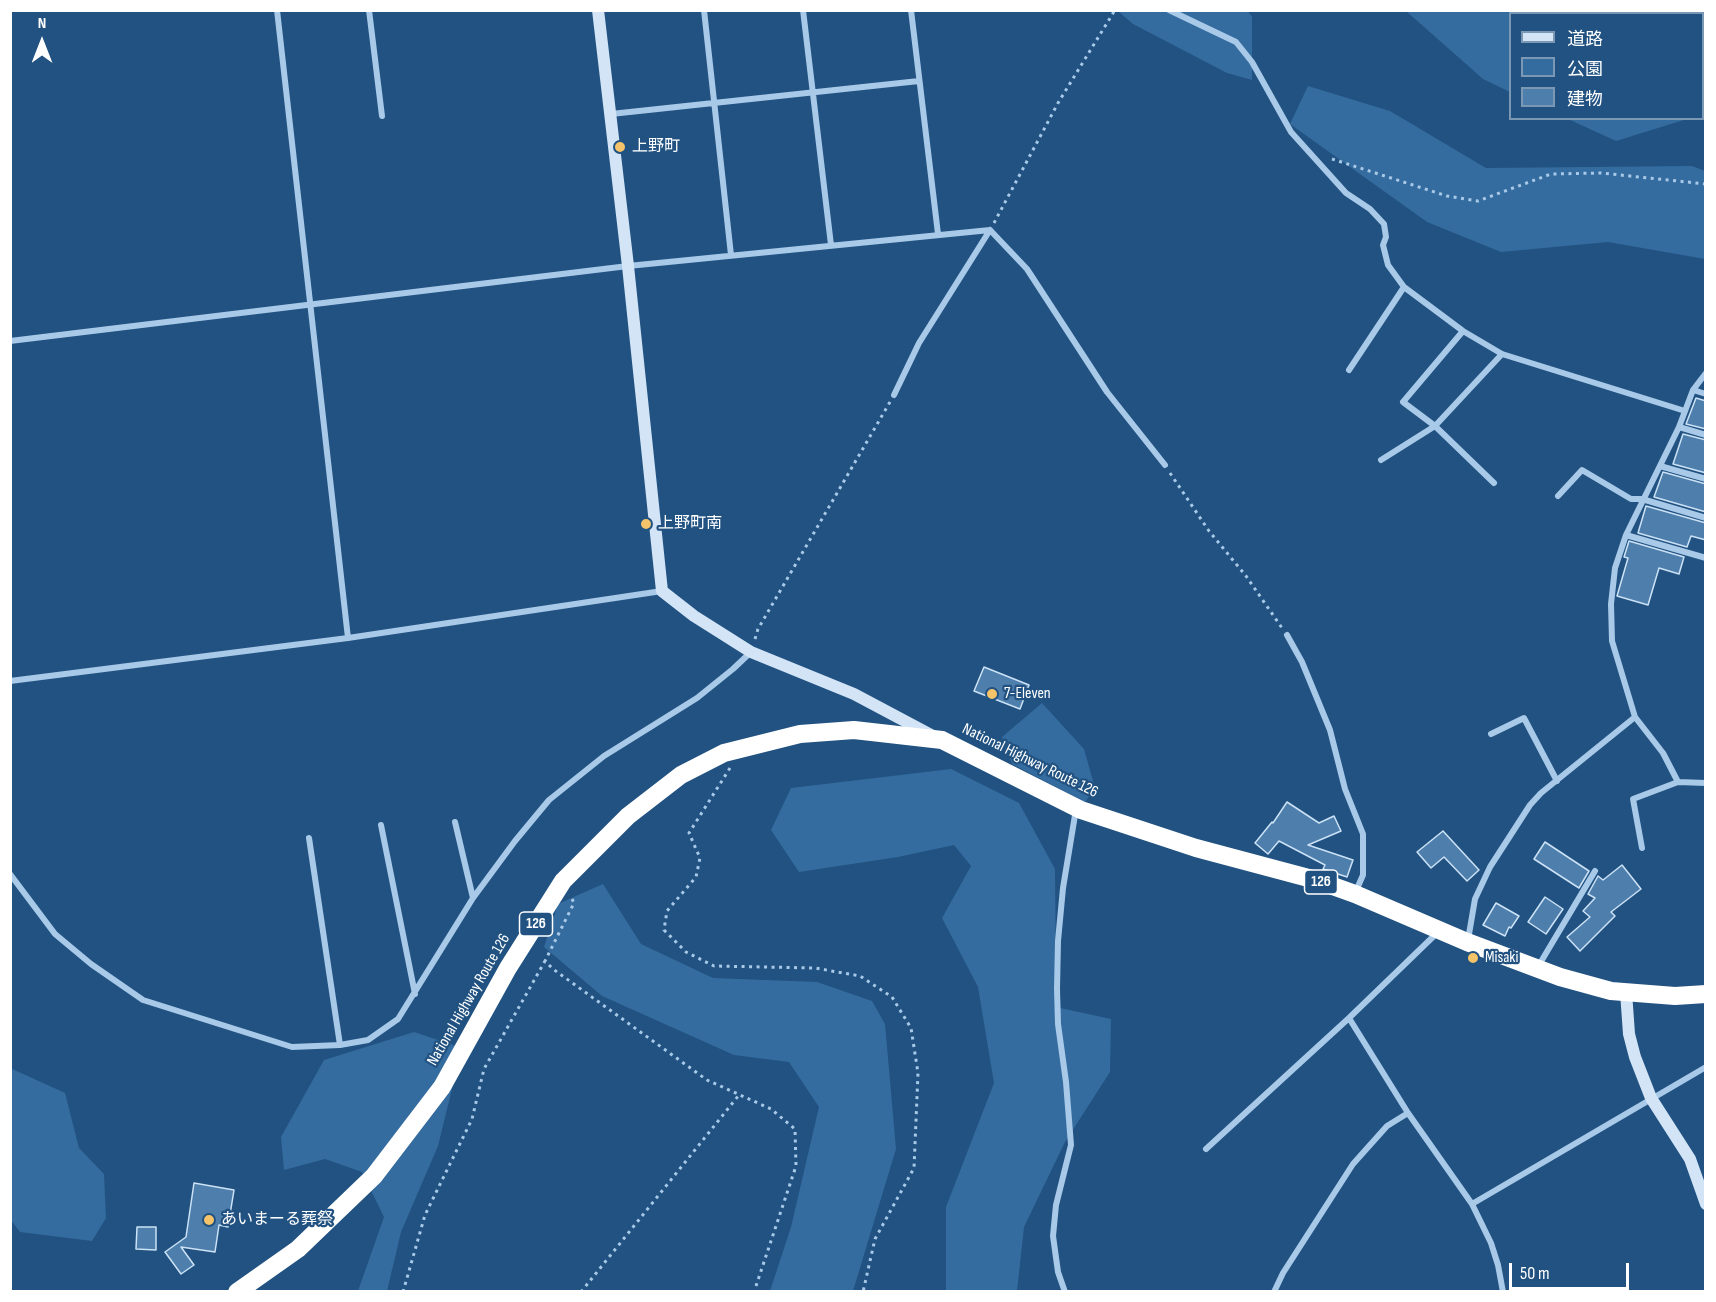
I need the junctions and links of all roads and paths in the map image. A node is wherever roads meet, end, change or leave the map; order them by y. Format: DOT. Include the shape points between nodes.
graph roads {
  1 [pos="277,10"];
  2 [pos="369,10"];
  3 [pos="598,10"];
  4 [pos="704,10"];
  5 [pos="803,10"];
  6 [pos="911,10"];
  7 [pos="1115,10"];
  8 [pos="1168,10"];
  9 [pos="919,81"];
  10 [pos="813,92"];
  11 [pos="715,103"];
  12 [pos="610,114"];
  13 [pos="382,116"];
  14 [pos="1311,156"];
  15 [pos="1706,184"];
  16 [pos="990,230"];
  17 [pos="938,234"];
  18 [pos="831,245"];
  19 [pos="731,255"];
  20 [pos="628,266"];
  21 [pos="1404,287"];
  22 [pos="310,305"];
  23 [pos="1463,331"];
  24 [pos="10,341"];
  25 [pos="1502,354"];
  26 [pos="1348,370"];
  27 [pos="1706,372"];
  28 [pos="1693,390"];
  29 [pos="1706,394"];
  30 [pos="894,395"];
  31 [pos="1685,411"];
  32 [pos="1435,426"];
  33 [pos="1679,427"];
  34 [pos="1706,435"];
  35 [pos="1381,460"];
  36 [pos="1165,465"];
  37 [pos="1660,466"];
  38 [pos="1706,479"];
  39 [pos="1494,483"];
  40 [pos="1558,496"];
  41 [pos="1642,500"];
  42 [pos="1706,518"];
  43 [pos="1626,535"];
  44 [pos="1706,558"];
  45 [pos="662,591"];
  46 [pos="1287,635"];
  47 [pos="348,638"];
  48 [pos="751,652"];
  49 [pos="10,681"];
  50 [pos="1635,717"];
  51 [pos="1491,734"];
  52 [pos="942,740"];
  53 [pos="724,753"];
  54 [pos="1557,781"];
  55 [pos="1678,782"];
  56 [pos="1706,783"];
  57 [pos="1077,808"];
  58 [pos="455,822"];
  59 [pos="381,825"];
  60 [pos="309,838"];
  61 [pos="1642,848"];
  62 [pos="1595,871"];
  63 [pos="10,874"];
  64 [pos="563,881"];
  65 [pos="1355,894"];
  66 [pos="473,898"];
  67 [pos="1440,930"];
  68 [pos="1467,942"];
  69 [pos="545,961"];
  70 [pos="1537,969"];
  71 [pos="1626,992"];
  72 [pos="415,994"];
  73 [pos="1706,994"];
  74 [pos="1349,1018"];
  75 [pos="339,1045"];
  76 [pos="1706,1067"];
  77 [pos="739,1095"];
  78 [pos="1652,1098"];
  79 [pos="1408,1113"];
  80 [pos="1206,1149"];
  81 [pos="1472,1204"];
  82 [pos="1706,1204"];
  83 [pos="237,1292"];
  84 [pos="403,1292"];
  85 [pos="581,1292"];
  86 [pos="754,1292"];
  87 [pos="863,1292"];
  88 [pos="1065,1292"];
  89 [pos="1275,1292"];
  90 [pos="1503,1292"];
  1 -- 22 [label="street"];
  2 -- 13 [label="street"];
  3 -- 12 [label="street"];
  4 -- 11 [label="street"];
  5 -- 10 [label="street"];
  6 -- 9 [label="street"];
  7 -- 16 [label="path" via="1058,103"];
  8 -- 14 [label="street" via="1236,42 1252,62 1291,132"];
  9 -- 10 [label="street"];
  9 -- 17 [label="street"];
  10 -- 11 [label="street"];
  10 -- 18 [label="street"];
  11 -- 12 [label="street"];
  11 -- 19 [label="street"];
  12 -- 20 [label="street"];
  14 -- 15 [label="path" via="1336,160 1447,196 1478,201 1551,174 1601,173"];
  14 -- 21 [label="street" via="1346,193 1384,224 1383,245 1388,265"];
  16 -- 17 [label="street"];
  16 -- 30 [label="street" via="919,344"];
  16 -- 36 [label="street" via="1027,268 1107,392"];
  17 -- 18 [label="street"];
  18 -- 19 [label="street"];
  19 -- 20 [label="street"];
  20 -- 22 [label="street"];
  20 -- 45 [label="street"];
  21 -- 23 [label="street"];
  21 -- 26 [label="street"];
  22 -- 24 [label="street"];
  22 -- 47 [label="street"];
  23 -- 25 [label="street"];
  23 -- 32 [label="street" via="1403,402"];
  25 -- 31 [label="street"];
  25 -- 32 [label="street"];
  27 -- 28 [label="street"];
  28 -- 29 [label="street"];
  28 -- 31 [label="street"];
  30 -- 48 [label="path" via="758,629"];
  31 -- 33 [label="street"];
  32 -- 35 [label="street"];
  32 -- 39 [label="street"];
  33 -- 34 [label="street"];
  33 -- 37 [label="street"];
  36 -- 46 [label="path"];
  37 -- 38 [label="street"];
  37 -- 41 [label="street"];
  40 -- 41 [label="street" via="1582,470 1631,499"];
  41 -- 42 [label="street"];
  41 -- 43 [label="street"];
  43 -- 44 [label="street"];
  43 -- 50 [label="street" via="1612,585 1612,641"];
  45 -- 47 [label="street"];
  45 -- 48 [label="street"];
  46 -- 65 [label="street" via="1330,730 1345,789 1363,834 1363,875"];
  47 -- 49 [label="street"];
  48 -- 52 [label="street" via="854,694"];
  48 -- 66 [label="street" via="697,698 604,756 549,800"];
  50 -- 54 [label="street"];
  50 -- 55 [label="street" via="1663,753"];
  51 -- 54 [label="street" via="1524,718"];
  52 -- 53 [label="highway, National Highway Route 126 / 126" via="854,730 800,734"];
  52 -- 57 [label="highway, National Highway Route 126 / 126"];
  53 -- 64 [label="highway, National Highway Route 126 / 126" via="681,775 628,816"];
  53 -- 87 [label="path" via="731,769 689,833 700,858 696,876 667,911 664,930 686,952 714,966 815,968 860,976 892,997 911,1028 918,1073 914,1168 875,1239"];
  54 -- 68 [label="street" via="1530,805 1490,867 1475,899"];
  55 -- 56 [label="street"];
  55 -- 61 [label="street" via="1633,799"];
  57 -- 65 [label="highway, National Highway Route 126 / 126" via="1196,848"];
  57 -- 88 [label="street" via="1058,941 1058,1024 1071,1145 1056,1205 1053,1236"];
  58 -- 66 [label="street"];
  59 -- 72 [label="street"];
  60 -- 75 [label="street"];
  62 -- 70 [label="street"];
  63 -- 75 [label="street" via="55,934 143,1000 292,1047"];
  64 -- 69 [label="path" via="574,903"];
  64 -- 83 [label="highway, National Highway Route 126 / 126" via="508,968 442,1087 374,1176 298,1249"];
  65 -- 67 [label="highway, National Highway Route 126 / 126"];
  66 -- 72 [label="street"];
  67 -- 68 [label="highway, National Highway Route 126 / 126"];
  67 -- 74 [label="street"];
  68 -- 70 [label="highway, National Highway Route 126 / 126"];
  69 -- 77 [label="path" via="707,1080"];
  69 -- 84 [label="path" via="484,1069 472,1119 425,1215"];
  70 -- 71 [label="highway, National Highway Route 126 / 126"];
  71 -- 73 [label="highway, National Highway Route 126 / 126"];
  71 -- 78 [label="street" via="1629,1034"];
  72 -- 75 [label="street" via="398,1019 368,1040"];
  74 -- 79 [label="street"];
  74 -- 80 [label="street"];
  76 -- 78 [label="street"];
  77 -- 85 [label="path"];
  77 -- 86 [label="path" via="771,1109 795,1129 796,1166"];
  78 -- 81 [label="street"];
  78 -- 82 [label="street" via="1690,1159"];
  79 -- 81 [label="street"];
  79 -- 89 [label="street" via="1386,1126 1353,1164 1283,1273"];
  81 -- 90 [label="street" via="1491,1243"];
}
